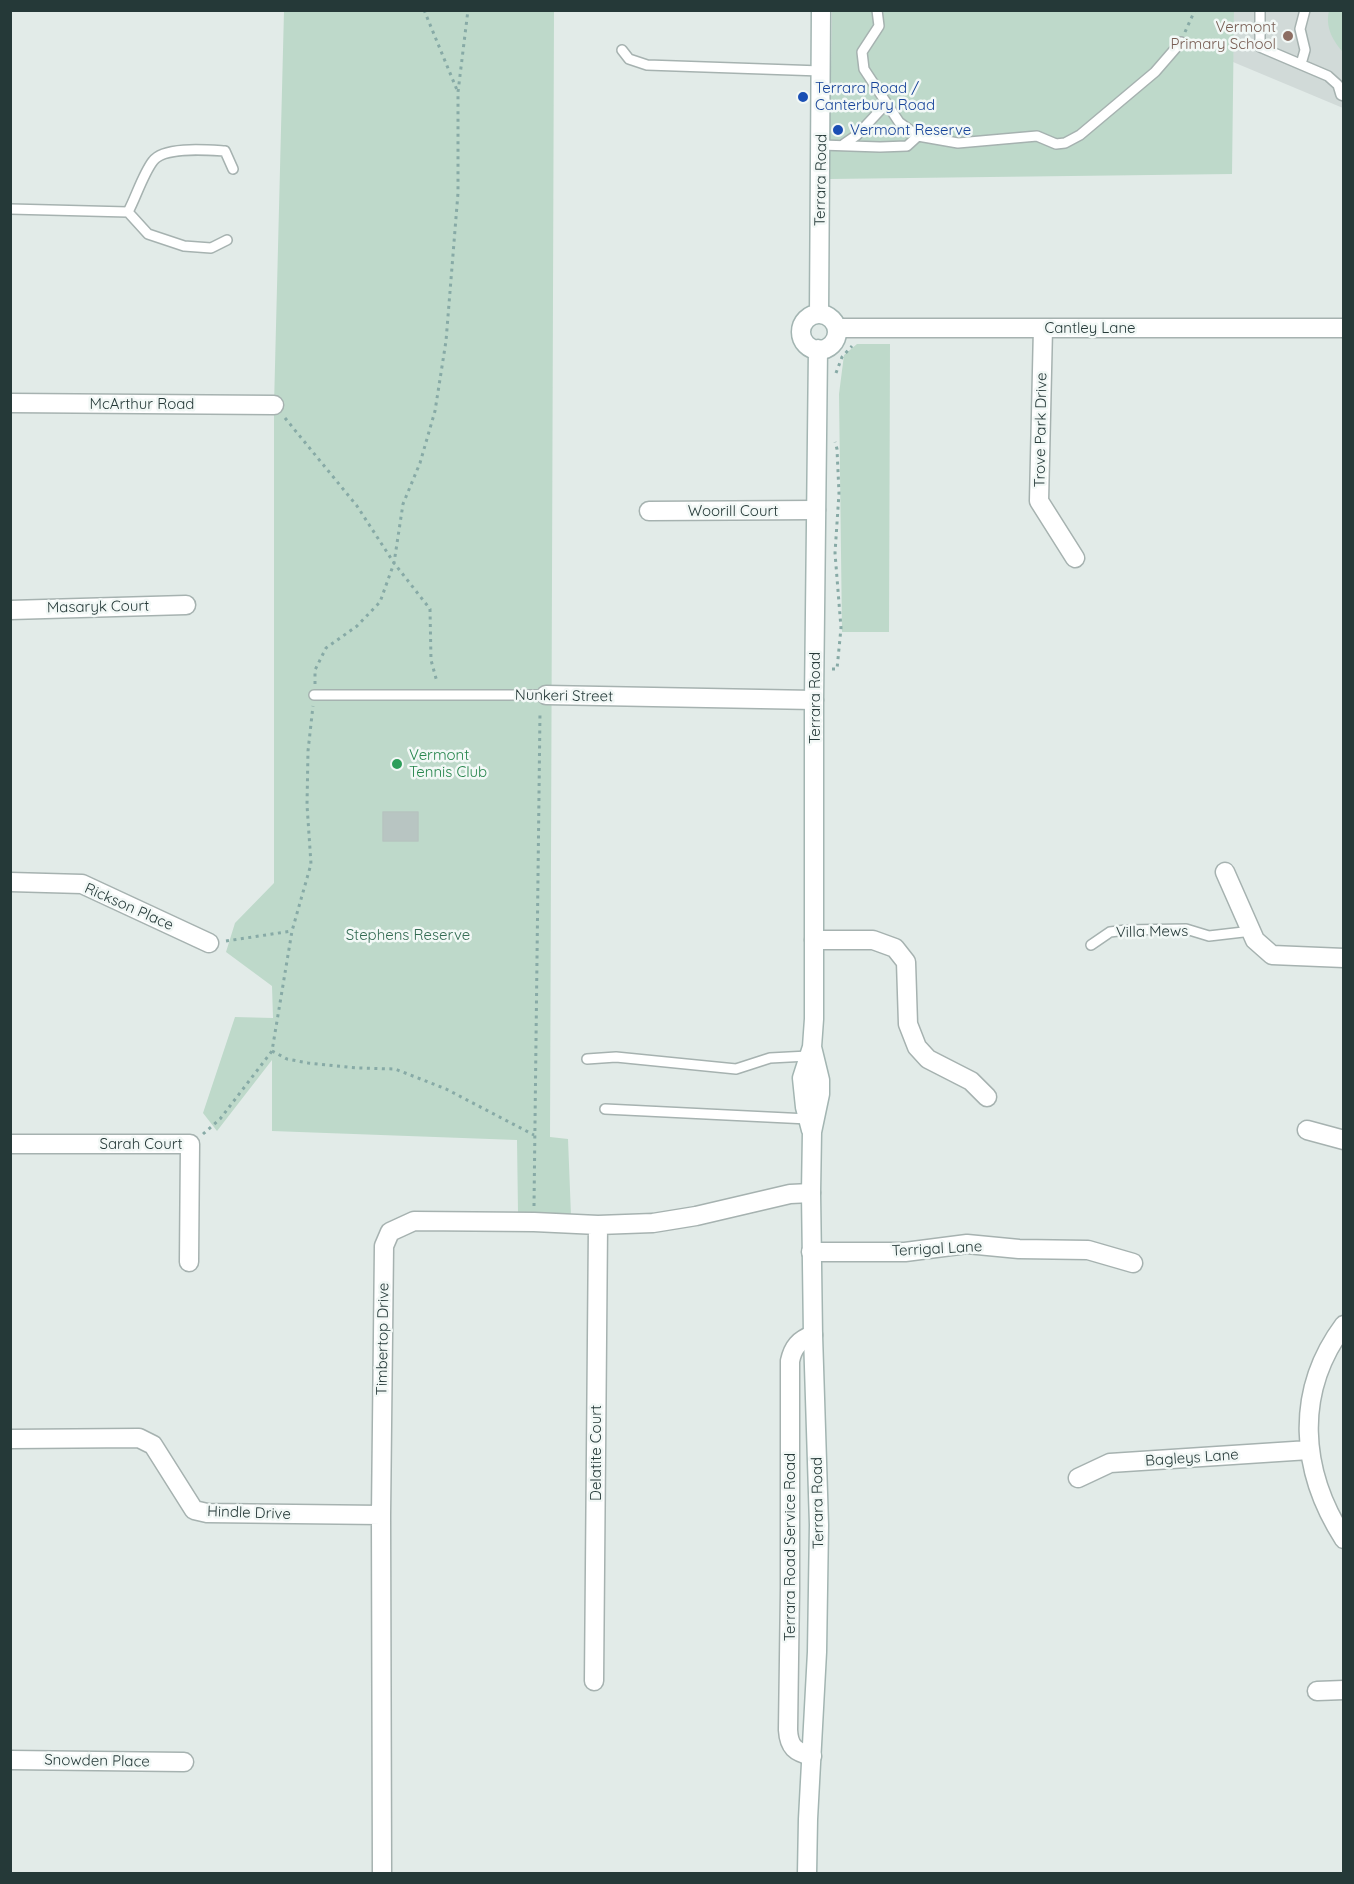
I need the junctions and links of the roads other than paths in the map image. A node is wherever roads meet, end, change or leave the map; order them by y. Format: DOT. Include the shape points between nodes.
graph roads {
  1 [pos="821,10"];
  2 [pos="877,10"];
  3 [pos="1260,10"];
  4 [pos="1305,10"];
  5 [pos="1181,42"];
  6 [pos="622,50"];
  7 [pos="1301,64"];
  8 [pos="821,71"];
  9 [pos="1344,96"];
  10 [pos="886,104"];
  11 [pos="918,136"];
  12 [pos="844,144"];
  13 [pos="821,145"];
  14 [pos="232,169"];
  15 [pos="10,209"];
  16 [pos="128,212"];
  17 [pos="227,240"];
  18 [pos="819,314"];
  19 [pos="837,328"];
  20 [pos="1043,328"];
  21 [pos="1344,328"];
  22 [pos="818,349"];
  23 [pos="10,403"];
  24 [pos="274,405"];
  25 [pos="816,510"];
  26 [pos="650,512"];
  27 [pos="1075,558"];
  28 [pos="186,605"];
  29 [pos="10,610"];
  30 [pos="314,695"];
  31 [pos="541,695"];
  32 [pos="814,700"];
  33 [pos="1225,872"];
  34 [pos="10,882"];
  35 [pos="1252,931"];
  36 [pos="814,940"];
  37 [pos="209,943"];
  38 [pos="1091,945"];
  39 [pos="1344,957"];
  40 [pos="812,1053"];
  41 [pos="587,1059"];
  42 [pos="987,1096"];
  43 [pos="605,1109"];
  44 [pos="812,1124"];
  45 [pos="1307,1130"];
  46 [pos="1344,1140"];
  47 [pos="10,1144"];
  48 [pos="811,1193"];
  49 [pos="598,1225"];
  50 [pos="811,1252"];
  51 [pos="189,1262"];
  52 [pos="1133,1263"];
  53 [pos="1344,1325"];
  54 [pos="813,1335"];
  55 [pos="10,1439"];
  56 [pos="1309,1450"];
  57 [pos="1078,1478"];
  58 [pos="381,1515"];
  59 [pos="1344,1539"];
  60 [pos="594,1681"];
  61 [pos="1344,1690"];
  62 [pos="1317,1691"];
  63 [pos="812,1756"];
  64 [pos="10,1760"];
  65 [pos="184,1762"];
  66 [pos="382,1874"];
  67 [pos="807,1874"];
  1 -- 8 [label="street, Terrara Road"];
  2 -- 10 [label="lane" via="879,26 862,52 864,69"];
  3 -- 7 [label="lane" via="1260,47"];
  4 -- 7 [label="lane" via="1300,29 1305,50"];
  5 -- 11 [label="lane" via="1155,72 1080,135 1065,143 1056,144 1037,136 958,143"];
  6 -- 8 [label="lane" via="629,59 647,65"];
  7 -- 9 [label="lane" via="1328,76"];
  8 -- 13 [label="street, Terrara Road"];
  10 -- 11 [label="lane" via="899,122"];
  10 -- 12 [label="lane"];
  11 -- 12 [label="lane" via="907,146"];
  12 -- 13 [label="lane"];
  13 -- 18 [label="street, Terrara Road"];
  14 -- 16 [label="lane" via="225,151 194,149 163,155 154,160"];
  15 -- 16 [label="lane"];
  16 -- 17 [label="lane" via="148,234 184,246 211,248"];
  18 -- 19 [label="street" via="829,316"];
  18 -- 22 [label="street" via="807,319 802,329 807,344"];
  19 -- 20 [label="street, Cantley Lane"];
  19 -- 22 [label="street" via="833,343"];
  20 -- 21 [label="street, Cantley Lane"];
  20 -- 27 [label="street, Trove Park Drive" via="1039,501"];
  22 -- 25 [label="street, Terrara Road"];
  23 -- 24 [label="street, McArthur Road"];
  25 -- 26 [label="street, Woorill Court"];
  25 -- 32 [label="street, Terrara Road"];
  28 -- 29 [label="street, Masaryk Court"];
  30 -- 31 [label="lane, Nunkeri Street"];
  31 -- 32 [label="street, Nunkeri Street"];
  32 -- 36 [label="street, Terrara Road"];
  33 -- 35 [label="street"];
  34 -- 37 [label="street, Rickson Place" via="82,884"];
  35 -- 38 [label="lane, Villa Mews" via="1209,936 1186,929 1126,930 1110,932"];
  35 -- 39 [label="street" via="1272,955"];
  36 -- 40 [label="street, Terrara Road"];
  36 -- 42 [label="street" via="873,940 895,948 906,962 908,1024 917,1047 928,1059 971,1081"];
  40 -- 41 [label="lane" via="770,1058 736,1069 616,1057"];
  40 -- 44 [label="street, Terrara Road" via="820,1094"];
  43 -- 44 [label="lane"];
  44 -- 48 [label="street, Terrara Road"];
  45 -- 46 [label="street"];
  47 -- 51 [label="street, Sarah Court" via="190,1144"];
  48 -- 49 [label="street, Timbertop Drive" via="652,1223"];
  48 -- 50 [label="street, Terrara Road"];
  49 -- 58 [label="street, Timbertop Drive" via="414,1221 390,1232 384,1246"];
  49 -- 60 [label="street, Delatite Court"];
  50 -- 52 [label="street, Terrigal Lane" via="905,1252 967,1244 1088,1250"];
  50 -- 54 [label="street, Terrara Road"];
  53 -- 56 [label="street" via="1322,1363 1312,1393 1307,1420"];
  54 -- 63 [label="street, Terrara Road" via="819,1525"];
  54 -- 63 [label="street, Terrara Road Service Road" via="798,1342 790,1361 788,1730 792,1748"];
  55 -- 58 [label="street, Hindle Drive" via="139,1438 153,1445 194,1510 207,1514"];
  56 -- 57 [label="street, Bagleys Lane" via="1110,1463"];
  56 -- 59 [label="street" via="1319,1491"];
  58 -- 66 [label="street, Timbertop Drive"];
  61 -- 62 [label="street"];
  63 -- 67 [label="street, Terrara Road"];
  64 -- 65 [label="street, Snowden Place"];
}
